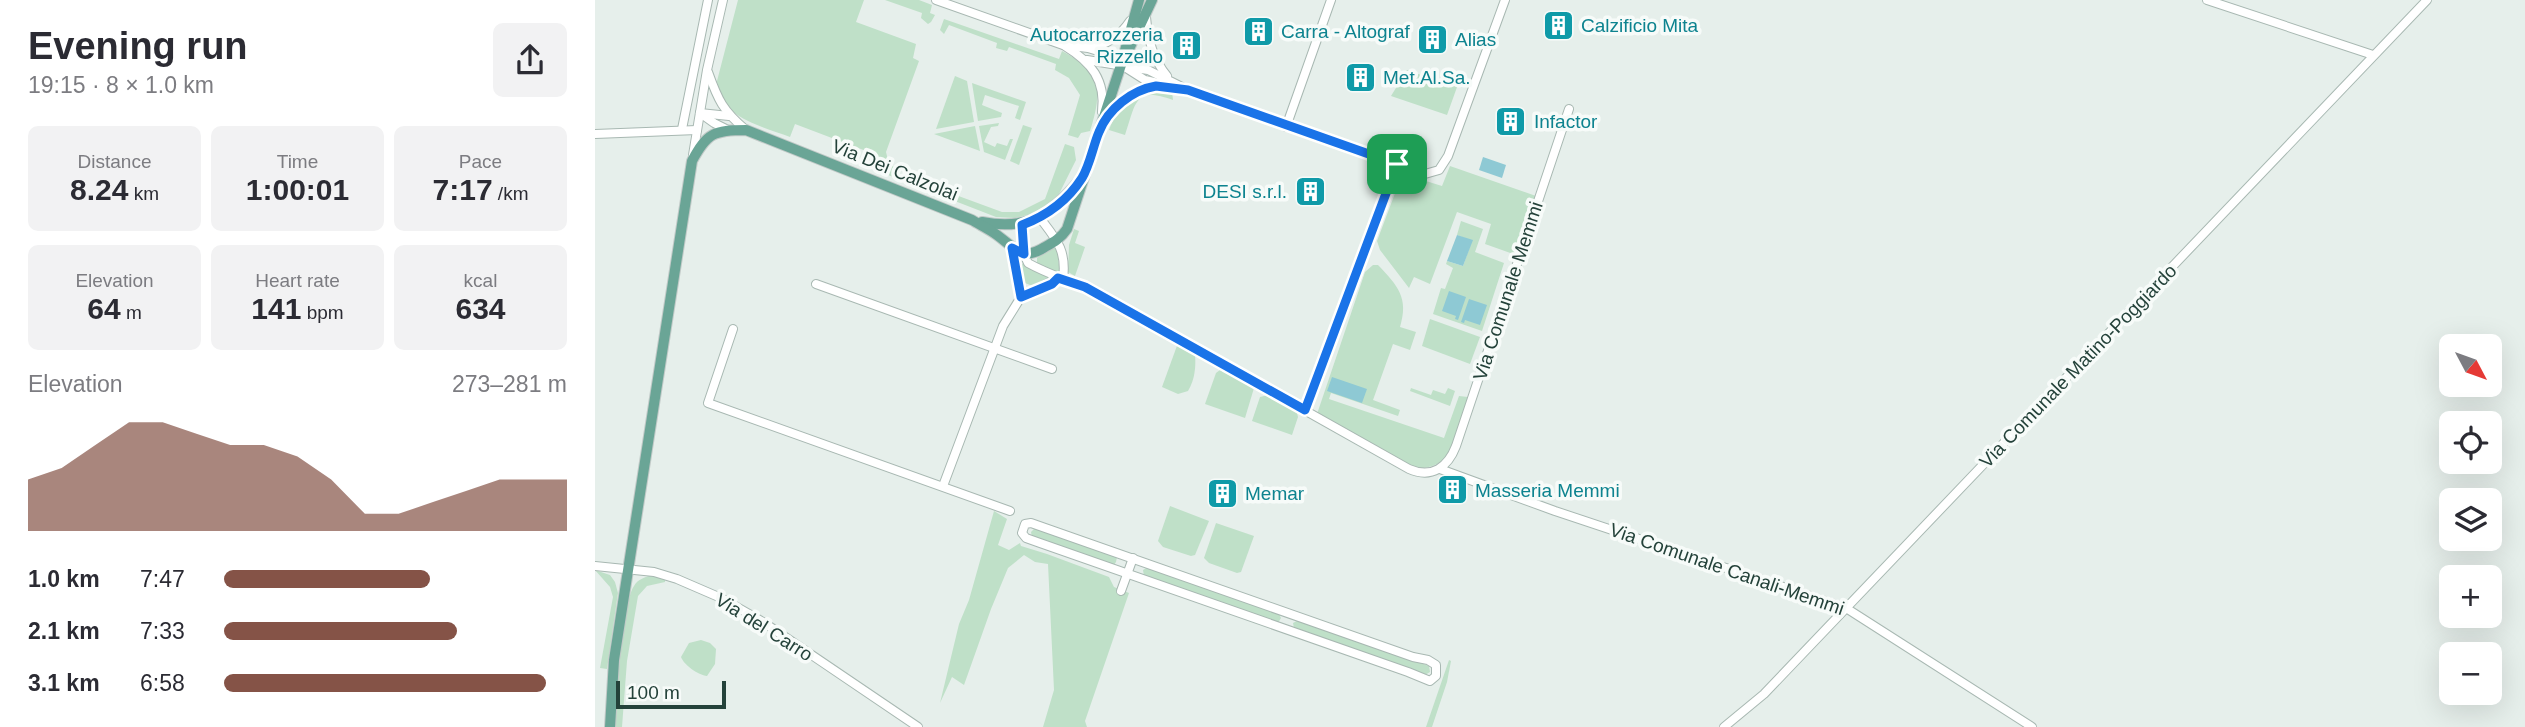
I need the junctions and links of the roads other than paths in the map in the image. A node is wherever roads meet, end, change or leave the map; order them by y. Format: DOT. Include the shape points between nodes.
graph roads {
  1 [pos="708,0"];
  2 [pos="723,0"];
  3 [pos="1139,0"];
  4 [pos="1152,0"];
  5 [pos="1331,0"];
  6 [pos="1505,0"];
  7 [pos="2207,0"];
  8 [pos="2427,0"];
  9 [pos="938,1"];
  10 [pos="1134,15"];
  11 [pos="1146,18"];
  12 [pos="1063,44"];
  13 [pos="1088,48"];
  14 [pos="2373,55"];
  15 [pos="1087,61"];
  16 [pos="1121,65"];
  17 [pos="707,71"];
  18 [pos="1168,83"];
  19 [pos="1569,109"];
  20 [pos="700,113"];
  21 [pos="729,116"];
  22 [pos="1286,127"];
  23 [pos="1100,128"];
  24 [pos="682,129"];
  25 [pos="697,130"];
  26 [pos="728,130"];
  27 [pos="746,130"];
  28 [pos="595,134"];
  29 [pos="692,161"];
  30 [pos="1397,164"];
  31 [pos="1082,178"];
  32 [pos="1040,218"];
  33 [pos="972,220"];
  34 [pos="1022,225"];
  35 [pos="1058,239"];
  36 [pos="1012,248"];
  37 [pos="1024,254"];
  38 [pos="1060,279"];
  39 [pos="816,284"];
  40 [pos="1021,297"];
  41 [pos="733,329"];
  42 [pos="994,347"];
  43 [pos="1052,369"];
  44 [pos="1305,410"];
  45 [pos="1440,469"];
  46 [pos="943,486"];
  47 [pos="1010,511"];
  48 [pos="1133,558"];
  49 [pos="595,566"];
  50 [pos="628,568"];
  51 [pos="1127,574"];
  52 [pos="1121,590"];
  53 [pos="1846,608"];
  54 [pos="1290,614"];
  55 [pos="1285,629"];
  56 [pos="610,727"];
  57 [pos="918,727"];
  58 [pos="1724,727"];
  59 [pos="2032,727"];
  1 -- 24 [label="street"];
  2 -- 17 [label="street"];
  3 -- 10 [label="main road"];
  4 -- 11 [label="main road"];
  5 -- 22 [label="street"];
  6 -- 30 [label="street" via="1439,170 1425,174"];
  7 -- 14 [label="street"];
  8 -- 14 [label="street, Via Comunale Matino-Poggiardo"];
  9 -- 12 [label="street"];
  10 -- 13 [label="street" via="1116,38"];
  10 -- 16 [label="main road"];
  11 -- 16 [label="main road"];
  11 -- 18 [label="street" via="1149,42"];
  12 -- 13 [label="street"];
  12 -- 15 [label="street"];
  13 -- 16 [label="street"];
  14 -- 53 [label="street, Via Comunale Matino-Poggiardo"];
  15 -- 16 [label="street"];
  15 -- 23 [label="street" via="1104,97"];
  16 -- 18 [label="street" via="1145,80"];
  16 -- 23 [label="main road"];
  17 -- 20 [label="street"];
  17 -- 21 [label="street" via="718,102"];
  18 -- 22 [label="street"];
  18 -- 23 [label="street" via="1128,96"];
  19 -- 45 [label="street, Via Comunale Memmi" via="1456,446"];
  20 -- 21 [label="street"];
  20 -- 25 [label="street"];
  20 -- 26 [label="street"];
  21 -- 27 [label="street"];
  22 -- 30 [label="street"];
  23 -- 31 [label="main road"];
  24 -- 25 [label="street"];
  24 -- 28 [label="street"];
  25 -- 29 [label="street"];
  26 -- 27 [label="main road"];
  26 -- 29 [label="main road" via="715,132 702,142"];
  27 -- 33 [label="main road, Via Dei Calzolai"];
  29 -- 50 [label="main road"];
  30 -- 44 [label="street"];
  31 -- 32 [label="main road" via="1062,202"];
  31 -- 35 [label="main road" via="1067,229"];
  32 -- 34 [label="main road"];
  32 -- 35 [label="street"];
  33 -- 34 [label="main road"];
  33 -- 36 [label="main road, Via Dei Calzolai"];
  34 -- 37 [label="street"];
  35 -- 37 [label="main road"];
  35 -- 38 [label="street"];
  36 -- 37 [label="main road, Via Dei Calzolai"];
  36 -- 40 [label="street"];
  37 -- 38 [label="street" via="1028,263"];
  38 -- 40 [label="street"];
  38 -- 44 [label="street" via="1093,291"];
  39 -- 42 [label="street"];
  40 -- 42 [label="street"];
  41 -- 46 [label="street" via="708,403"];
  42 -- 43 [label="street"];
  42 -- 46 [label="street"];
  44 -- 45 [label="street" via="1409,469 1420,473"];
  45 -- 53 [label="street, Via Comunale Canali-Memmi"];
  46 -- 47 [label="street"];
  48 -- 51 [label="street"];
  48 -- 51 [label="street" via="1031,523 1022,528 1026,538"];
  48 -- 54 [label="street"];
  49 -- 50 [label="street, Via del Carro"];
  50 -- 56 [label="main road" via="611,679"];
  50 -- 57 [label="street, Via del Carro" via="677,579 741,609"];
  51 -- 52 [label="street"];
  51 -- 55 [label="street"];
  53 -- 58 [label="street, Via Comunale Matino-Poggiardo" via="1764,694"];
  53 -- 59 [label="street, Via Comunale Canali-Memmi"];
  54 -- 55 [label="street"];
  54 -- 55 [label="street" via="1428,660 1436,664 1436,676 1426,681"];
}
